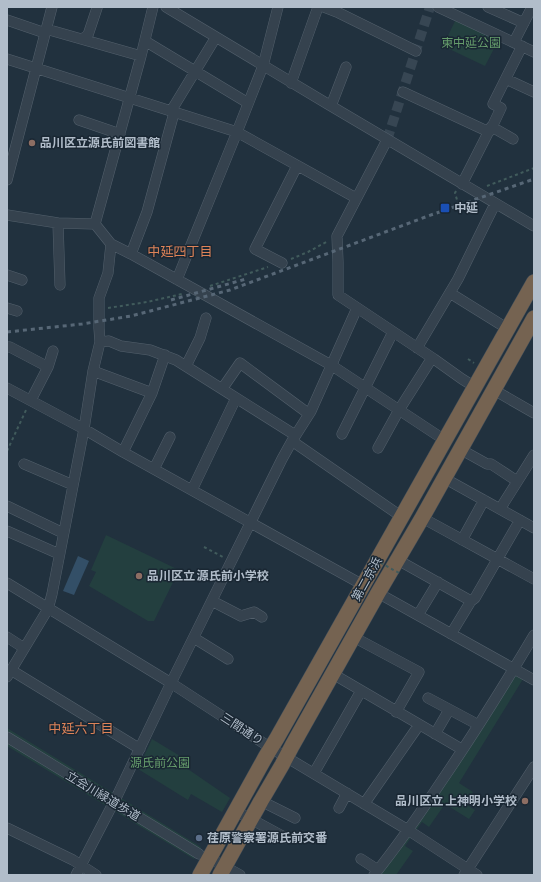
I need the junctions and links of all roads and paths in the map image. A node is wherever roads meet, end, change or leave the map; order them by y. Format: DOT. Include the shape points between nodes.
graph roads {
  1 [pos="52,7"];
  2 [pos="153,7"];
  3 [pos="166,7"];
  4 [pos="278,7"];
  5 [pos="318,7"];
  6 [pos="324,7"];
  7 [pos="438,7"];
  8 [pos="488,7"];
  9 [pos="532,7"];
  10 [pos="97,8"];
  11 [pos="7,20"];
  12 [pos="524,23"];
  13 [pos="45,31"];
  14 [pos="216,38"];
  15 [pos="82,39"];
  16 [pos="145,41"];
  17 [pos="518,44"];
  18 [pos="416,50"];
  19 [pos="534,52"];
  20 [pos="141,56"];
  21 [pos="7,59"];
  22 [pos="263,66"];
  23 [pos="346,67"];
  24 [pos="36,68"];
  25 [pos="196,71"];
  26 [pos="506,79"];
  27 [pos="291,83"];
  28 [pos="403,92"];
  29 [pos="534,92"];
  30 [pos="130,98"];
  31 [pos="248,103"];
  32 [pos="330,106"];
  33 [pos="173,112"];
  34 [pos="79,120"];
  35 [pos="490,129"];
  36 [pos="237,132"];
  37 [pos="120,134"];
  38 [pos="513,139"];
  39 [pos="387,140"];
  40 [pos="12,143"];
  41 [pos="297,166"];
  42 [pos="534,168"];
  43 [pos="7,180"];
  44 [pos="462,184"];
  45 [pos="475,191"];
  46 [pos="456,194"];
  47 [pos="356,198"];
  48 [pos="495,204"];
  49 [pos="475,205"];
  50 [pos="459,206"];
  51 [pos="450,210"];
  52 [pos="7,215"];
  53 [pos="58,223"];
  54 [pos="95,224"];
  55 [pos="534,226"];
  56 [pos="111,244"];
  57 [pos="131,254"];
  58 [pos="282,263"];
  59 [pos="7,275"];
  60 [pos="176,279"];
  61 [pos="22,280"];
  62 [pos="534,282"];
  63 [pos="60,285"];
  64 [pos="196,290"];
  65 [pos="450,293"];
  66 [pos="357,308"];
  67 [pos="100,309"];
  68 [pos="206,318"];
  69 [pos="532,328"];
  70 [pos="508,329"];
  71 [pos="393,332"];
  72 [pos="100,342"];
  73 [pos="7,347"];
  74 [pos="417,348"];
  75 [pos="53,351"];
  76 [pos="165,355"];
  77 [pos="432,358"];
  78 [pos="468,359"];
  79 [pos="332,365"];
  80 [pos="476,365"];
  81 [pos="186,366"];
  82 [pos="48,368"];
  83 [pos="93,371"];
  84 [pos="475,387"];
  85 [pos="7,388"];
  86 [pos="366,388"];
  87 [pos="222,389"];
  88 [pos="152,393"];
  89 [pos="500,394"];
  90 [pos="236,398"];
  91 [pos="31,400"];
  92 [pos="399,410"];
  93 [pos="534,413"];
  94 [pos="309,414"];
  95 [pos="84,429"];
  96 [pos="342,434"];
  97 [pos="436,435"];
  98 [pos="170,437"];
  99 [pos="293,438"];
  100 [pos="378,448"];
  101 [pos="460,449"];
  102 [pos="7,451"];
  103 [pos="123,452"];
  104 [pos="534,455"];
  105 [pos="24,464"];
  106 [pos="154,469"];
  107 [pos="444,478"];
  108 [pos="517,480"];
  109 [pos="73,485"];
  110 [pos="192,490"];
  111 [pos="484,500"];
  112 [pos="7,506"];
  113 [pos="500,509"];
  114 [pos="402,517"];
  115 [pos="520,520"];
  116 [pos="428,521"];
  117 [pos="251,523"];
  118 [pos="534,528"];
  119 [pos="7,531"];
  120 [pos="64,533"];
  121 [pos="462,540"];
  122 [pos="204,547"];
  123 [pos="59,554"];
  124 [pos="370,557"];
  125 [pos="498,559"];
  126 [pos="232,561"];
  127 [pos="406,564"];
  128 [pos="399,573"];
  129 [pos="534,579"];
  130 [pos="438,582"];
  131 [pos="7,583"];
  132 [pos="363,585"];
  133 [pos="378,593"];
  134 [pos="212,601"];
  135 [pos="471,601"];
  136 [pos="48,609"];
  137 [pos="418,615"];
  138 [pos="262,617"];
  139 [pos="452,634"];
  140 [pos="534,635"];
  141 [pos="7,637"];
  142 [pos="194,638"];
  143 [pos="361,641"];
  144 [pos="24,648"];
  145 [pos="228,659"];
  146 [pos="515,669"];
  147 [pos="9,674"];
  148 [pos="333,674"];
  149 [pos="534,680"];
  150 [pos="171,683"];
  151 [pos="360,690"];
  152 [pos="428,698"];
  153 [pos="449,710"];
  154 [pos="396,712"];
  155 [pos="473,722"];
  156 [pos="419,725"];
  157 [pos="435,734"];
  158 [pos="7,737"];
  159 [pos="458,747"];
  160 [pos="271,748"];
  161 [pos="140,749"];
  162 [pos="287,757"];
  163 [pos="534,767"];
  164 [pos="314,773"];
  165 [pos="347,793"];
  166 [pos="261,801"];
  167 [pos="113,802"];
  168 [pos="364,804"];
  169 [pos="338,808"];
  170 [pos="236,811"];
  171 [pos="295,818"];
  172 [pos="252,819"];
  173 [pos="7,828"];
  174 [pos="408,830"];
  175 [pos="286,838"];
  176 [pos="204,856"];
  177 [pos="361,859"];
  178 [pos="80,865"];
  179 [pos="223,871"];
  180 [pos="466,872"];
  181 [pos="376,873"];
  182 [pos="76,875"];
  183 [pos="96,875"];
  184 [pos="200,875"];
  185 [pos="240,875"];
  186 [pos="477,875"];
  1 -- 13 [label="street"];
  2 -- 16 [label="street"];
  3 -- 14 [label="street"];
  4 -- 22 [label="street"];
  5 -- 27 [label="street"];
  6 -- 18 [label="street"];
  7 -- 17 [label="street"];
  8 -- 12 [label="street"];
  9 -- 12 [label="street"];
  10 -- 15 [label="street" via="88,35"];
  11 -- 13 [label="street"];
  12 -- 17 [label="street"];
  13 -- 15 [label="street"];
  13 -- 24 [label="street"];
  14 -- 22 [label="street"];
  14 -- 25 [label="street"];
  15 -- 20 [label="street"];
  16 -- 20 [label="street"];
  16 -- 25 [label="street"];
  17 -- 19 [label="street"];
  17 -- 26 [label="street"];
  20 -- 30 [label="street"];
  21 -- 24 [label="street"];
  22 -- 27 [label="street"];
  22 -- 31 [label="street"];
  23 -- 32 [label="street"];
  24 -- 30 [label="street"];
  24 -- 40 [label="street"];
  25 -- 31 [label="street"];
  25 -- 33 [label="street"];
  26 -- 29 [label="street"];
  26 -- 35 [label="street" via="493,104 500,108"];
  27 -- 32 [label="street"];
  28 -- 35 [label="street"];
  30 -- 33 [label="street"];
  30 -- 37 [label="street"];
  31 -- 36 [label="street"];
  32 -- 39 [label="street"];
  33 -- 36 [label="street"];
  33 -- 57 [label="street" via="147,212"];
  34 -- 37 [label="street"];
  35 -- 38 [label="street"];
  35 -- 44 [label="street"];
  36 -- 41 [label="street"];
  36 -- 60 [label="street"];
  37 -- 54 [label="street"];
  39 -- 44 [label="street"];
  39 -- 47 [label="street"];
  40 -- 43 [label="street"];
  41 -- 47 [label="street"];
  41 -- 58 [label="street" via="255,249"];
  42 -- 45 [label="path"];
  44 -- 45 [label="street"];
  45 -- 48 [label="street"];
  46 -- 50 [label="path"];
  47 -- 66 [label="street" via="337,236 338,295"];
  48 -- 55 [label="street"];
  48 -- 65 [label="street"];
  49 -- 50 [label="path" via="460,210"];
  50 -- 51 [label="path"];
  52 -- 53 [label="street"];
  53 -- 54 [label="street"];
  53 -- 63 [label="street"];
  54 -- 56 [label="street"];
  56 -- 57 [label="street"];
  56 -- 67 [label="street" via="108,273 99,298"];
  57 -- 60 [label="street"];
  59 -- 61 [label="street"];
  60 -- 64 [label="street"];
  62 -- 70 [label="highway, 第二京浜"];
  64 -- 67 [label="path" via="147,302"];
  64 -- 79 [label="street"];
  65 -- 70 [label="street"];
  65 -- 74 [label="street"];
  66 -- 71 [label="street"];
  66 -- 79 [label="street"];
  67 -- 72 [label="street"];
  68 -- 81 [label="street" via="200,338"];
  69 -- 101 [label="highway, 第二京浜"];
  70 -- 84 [label="highway, 第二京浜"];
  71 -- 74 [label="street"];
  71 -- 86 [label="street"];
  72 -- 76 [label="street" via="109,341"];
  72 -- 83 [label="street"];
  73 -- 82 [label="street"];
  74 -- 77 [label="street"];
  75 -- 82 [label="street"];
  76 -- 81 [label="street"];
  76 -- 88 [label="street"];
  77 -- 84 [label="street"];
  77 -- 92 [label="street"];
  78 -- 80 [label="path"];
  79 -- 86 [label="street"];
  79 -- 94 [label="street"];
  81 -- 87 [label="street"];
  82 -- 91 [label="street"];
  83 -- 88 [label="street"];
  83 -- 95 [label="street"];
  84 -- 114 [label="highway, 第二京浜"];
  85 -- 91 [label="street"];
  86 -- 92 [label="street"];
  86 -- 96 [label="street"];
  87 -- 90 [label="street"];
  87 -- 94 [label="street" via="240,363"];
  88 -- 103 [label="street"];
  89 -- 93 [label="street"];
  90 -- 99 [label="street"];
  90 -- 110 [label="street"];
  91 -- 95 [label="street"];
  91 -- 102 [label="path"];
  92 -- 97 [label="street"];
  92 -- 100 [label="street"];
  94 -- 99 [label="street"];
  95 -- 103 [label="street"];
  95 -- 109 [label="street"];
  98 -- 106 [label="street"];
  99 -- 114 [label="street"];
  99 -- 117 [label="street"];
  101 -- 107 [label="highway, 第二京浜"];
  101 -- 108 [label="street"];
  103 -- 106 [label="street"];
  104 -- 108 [label="street"];
  105 -- 109 [label="street"];
  106 -- 110 [label="street"];
  107 -- 111 [label="street"];
  107 -- 133 [label="highway, 第二京浜"];
  108 -- 113 [label="street"];
  109 -- 120 [label="street"];
  110 -- 117 [label="street"];
  111 -- 113 [label="street"];
  111 -- 121 [label="street"];
  112 -- 120 [label="street"];
  113 -- 115 [label="street"];
  114 -- 132 [label="highway, 第二京浜"];
  115 -- 118 [label="street"];
  115 -- 125 [label="street"];
  116 -- 121 [label="street"];
  117 -- 126 [label="street"];
  117 -- 132 [label="street"];
  119 -- 123 [label="street"];
  120 -- 123 [label="street"];
  121 -- 125 [label="street"];
  122 -- 126 [label="path"];
  123 -- 136 [label="street"];
  124 -- 128 [label="path, bridge"];
  125 -- 129 [label="street"];
  125 -- 135 [label="street"];
  126 -- 134 [label="street"];
  127 -- 130 [label="street"];
  130 -- 135 [label="street"];
  130 -- 137 [label="street"];
  131 -- 136 [label="street, 三間通り"];
  132 -- 160 [label="highway, 第二京浜"];
  133 -- 137 [label="street"];
  133 -- 148 [label="highway, 第二京浜"];
  134 -- 138 [label="street" via="241,616 254,612"];
  134 -- 142 [label="street"];
  135 -- 139 [label="street"];
  136 -- 144 [label="street"];
  136 -- 150 [label="street, 三間通り"];
  137 -- 139 [label="street"];
  139 -- 146 [label="street"];
  140 -- 146 [label="street"];
  141 -- 144 [label="street"];
  142 -- 145 [label="street"];
  142 -- 150 [label="street"];
  143 -- 154 [label="street" via="419,672"];
  144 -- 147 [label="street"];
  146 -- 149 [label="street"];
  146 -- 174 [label="street"];
  147 -- 161 [label="street"];
  148 -- 151 [label="street"];
  148 -- 162 [label="highway, 第二京浜"];
  150 -- 160 [label="street, 三間通り"];
  150 -- 161 [label="street"];
  151 -- 154 [label="street"];
  151 -- 164 [label="street"];
  152 -- 153 [label="street"];
  153 -- 155 [label="street"];
  153 -- 157 [label="street"];
  154 -- 156 [label="street"];
  156 -- 157 [label="street"];
  156 -- 168 [label="street"];
  157 -- 159 [label="street"];
  158 -- 167 [label="street, 立会川緑道歩道"];
  160 -- 162 [label="street, 三間通り"];
  160 -- 170 [label="highway, 第二京浜"];
  161 -- 167 [label="street"];
  162 -- 164 [label="street, 三間通り"];
  162 -- 166 [label="highway, 第二京浜"];
  163 -- 180 [label="street"];
  164 -- 165 [label="street, 三間通り"];
  165 -- 168 [label="street, 三間通り"];
  165 -- 169 [label="street"];
  166 -- 171 [label="street"];
  166 -- 172 [label="highway, 第二京浜"];
  167 -- 176 [label="street, 立会川緑道歩道"];
  167 -- 178 [label="street"];
  168 -- 174 [label="street, 三間通り"];
  170 -- 172 [label="street"];
  170 -- 176 [label="highway, 第二京浜"];
  172 -- 175 [label="street"];
  172 -- 179 [label="highway, 第二京浜"];
  173 -- 178 [label="street"];
  174 -- 180 [label="street, 三間通り"];
  174 -- 181 [label="street"];
  176 -- 179 [label="street, 立会川緑道歩道"];
  176 -- 184 [label="highway, 第二京浜"];
  177 -- 181 [label="street"];
  178 -- 182 [label="street"];
  178 -- 183 [label="street"];
  179 -- 185 [label="street, 立会川緑道歩道"];
  180 -- 186 [label="street, 三間通り"];
}
